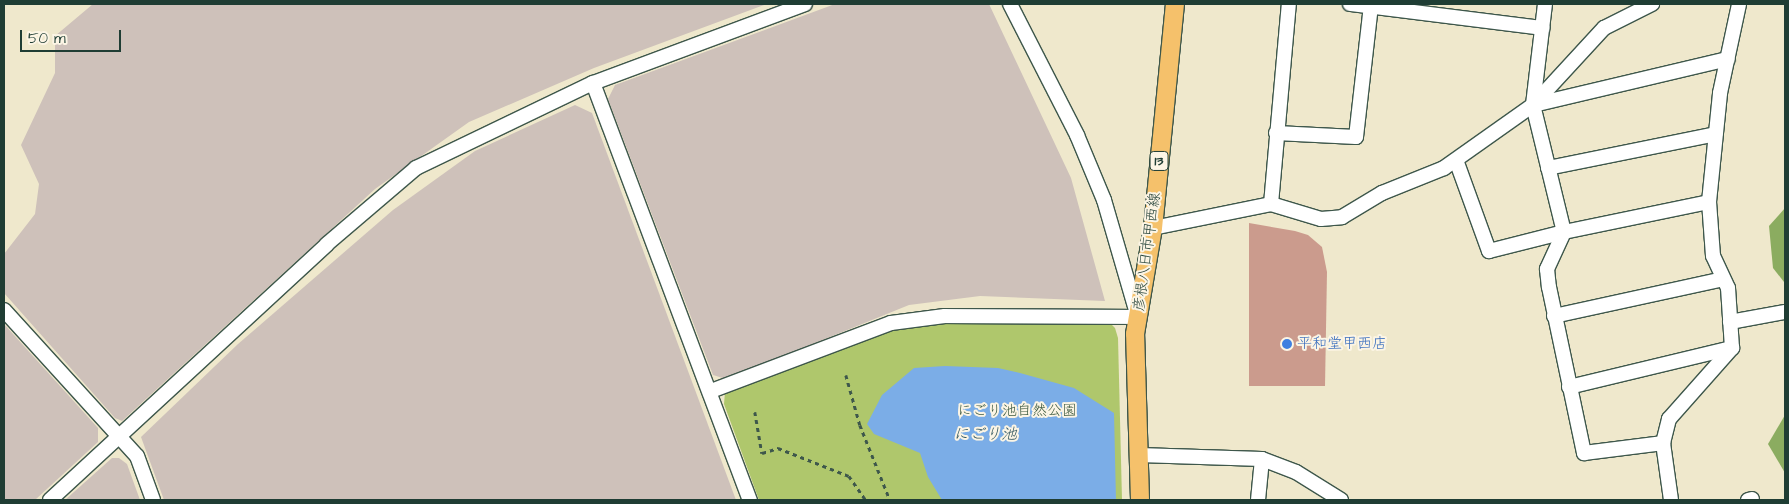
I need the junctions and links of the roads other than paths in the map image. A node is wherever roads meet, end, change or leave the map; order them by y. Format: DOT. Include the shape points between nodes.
graph roads {
  1 [pos="805,4"];
  2 [pos="1010,4"];
  3 [pos="1175,4"];
  4 [pos="1289,4"];
  5 [pos="1350,4"];
  6 [pos="1545,4"];
  7 [pos="1652,4"];
  8 [pos="1739,4"];
  9 [pos="1371,6"];
  10 [pos="1542,28"];
  11 [pos="1728,60"];
  12 [pos="593,83"];
  13 [pos="1533,105"];
  14 [pos="1276,132"];
  15 [pos="1716,134"];
  16 [pos="1456,160"];
  17 [pos="1548,168"];
  18 [pos="1709,202"];
  19 [pos="1271,204"];
  20 [pos="1153,228"];
  21 [pos="1564,232"];
  22 [pos="1723,279"];
  23 [pos="4,310"];
  24 [pos="1785,312"];
  25 [pos="1554,316"];
  26 [pos="1138,317"];
  27 [pos="1730,322"];
  28 [pos="1732,348"];
  29 [pos="1569,387"];
  30 [pos="711,391"];
  31 [pos="120,437"];
  32 [pos="1663,443"];
  33 [pos="1139,455"];
  34 [pos="1262,459"];
  35 [pos="50,500"];
  36 [pos="153,500"];
  37 [pos="750,500"];
  38 [pos="1140,500"];
  39 [pos="1258,500"];
  40 [pos="1341,500"];
  41 [pos="1671,500"];
  1 -- 12 [label="street"];
  2 -- 26 [label="street" via="1077,135 1104,200"];
  3 -- 20 [label="main road, 彦根八日市甲西線 / 13"];
  4 -- 14 [label="street"];
  5 -- 9 [label="street"];
  6 -- 10 [label="street"];
  7 -- 13 [label="street" via="1604,28"];
  8 -- 11 [label="street"];
  9 -- 10 [label="street"];
  9 -- 14 [label="street" via="1356,138"];
  10 -- 13 [label="street"];
  11 -- 13 [label="street"];
  11 -- 15 [label="street"];
  12 -- 30 [label="street" via="642,218"];
  12 -- 31 [label="street" via="416,168 327,244"];
  13 -- 16 [label="street"];
  13 -- 17 [label="street"];
  14 -- 19 [label="street"];
  15 -- 17 [label="street"];
  15 -- 18 [label="street"];
  16 -- 19 [label="street" via="1382,194 1336,220 1321,219"];
  16 -- 21 [label="street" via="1489,251"];
  17 -- 21 [label="street"];
  18 -- 21 [label="street"];
  18 -- 22 [label="street" via="1713,256"];
  19 -- 20 [label="street"];
  20 -- 26 [label="main road, 彦根八日市甲西線 / 13"];
  21 -- 25 [label="street" via="1547,269"];
  22 -- 25 [label="street"];
  22 -- 27 [label="street" via="1728,288"];
  23 -- 31 [label="street"];
  24 -- 27 [label="street"];
  25 -- 29 [label="street"];
  26 -- 30 [label="street" via="945,316 891,323"];
  26 -- 33 [label="main road, 彦根八日市甲西線 / 13" via="1134,350"];
  27 -- 28 [label="street"];
  28 -- 29 [label="street"];
  28 -- 32 [label="street" via="1669,419"];
  29 -- 32 [label="street" via="1584,453"];
  30 -- 37 [label="street"];
  31 -- 35 [label="street"];
  31 -- 36 [label="street" via="137,456"];
  32 -- 41 [label="street"];
  33 -- 34 [label="street"];
  33 -- 38 [label="main road, 彦根八日市甲西線 / 13"];
  34 -- 39 [label="street"];
  34 -- 40 [label="street" via="1296,472"];
}
